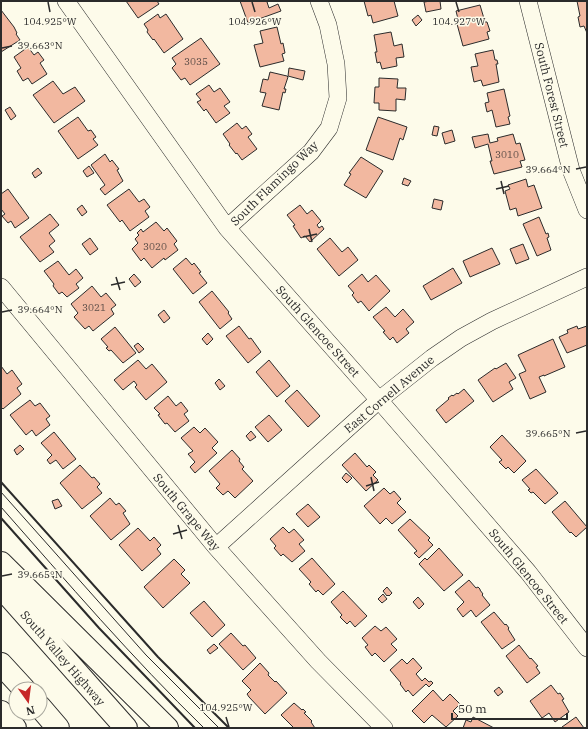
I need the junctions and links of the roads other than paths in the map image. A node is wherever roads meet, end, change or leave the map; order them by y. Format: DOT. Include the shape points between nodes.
graph roads {
  1 [pos="66,1"];
  2 [pos="318,1"];
  3 [pos="528,1"];
  4 [pos="587,210"];
  5 [pos="227,228"];
  6 [pos="587,277"];
  7 [pos="1,288"];
  8 [pos="379,400"];
  9 [pos="216,547"];
  10 [pos="1,563"];
  11 [pos="1,587"];
  12 [pos="587,648"];
  13 [pos="1,664"];
  14 [pos="17,681"];
  15 [pos="1,712"];
  16 [pos="48,716"];
  17 [pos="15,728"];
  18 [pos="58,728"];
  19 [pos="126,728"];
  20 [pos="167,728"];
  21 [pos="384,728"];
  1 -- 5 [label="street, South Glencoe Street"];
  2 -- 5 [label="street, South Flamingo Way" via="328,25 336,64 338,98 329,128 311,152"];
  3 -- 4 [label="street, South Forest Street" via="571,170"];
  5 -- 8 [label="street, South Glencoe Street"];
  6 -- 8 [label="street, East Cornell Avenue" via="508,312 462,338 427,361"];
  7 -- 9 [label="street, South Grape Way"];
  8 -- 9 [label="street, East Cornell Avenue"];
  8 -- 12 [label="street, South Glencoe Street" via="528,572"];
  9 -- 21 [label="street, South Grape Way" via="318,661"];
  10 -- 20 [label="highway"];
  11 -- 19 [label="highway, South Valley Highway"];
  13 -- 14 [label="highway"];
  15 -- 17 [label="highway"];
  16 -- 18 [label="highway"];
}
